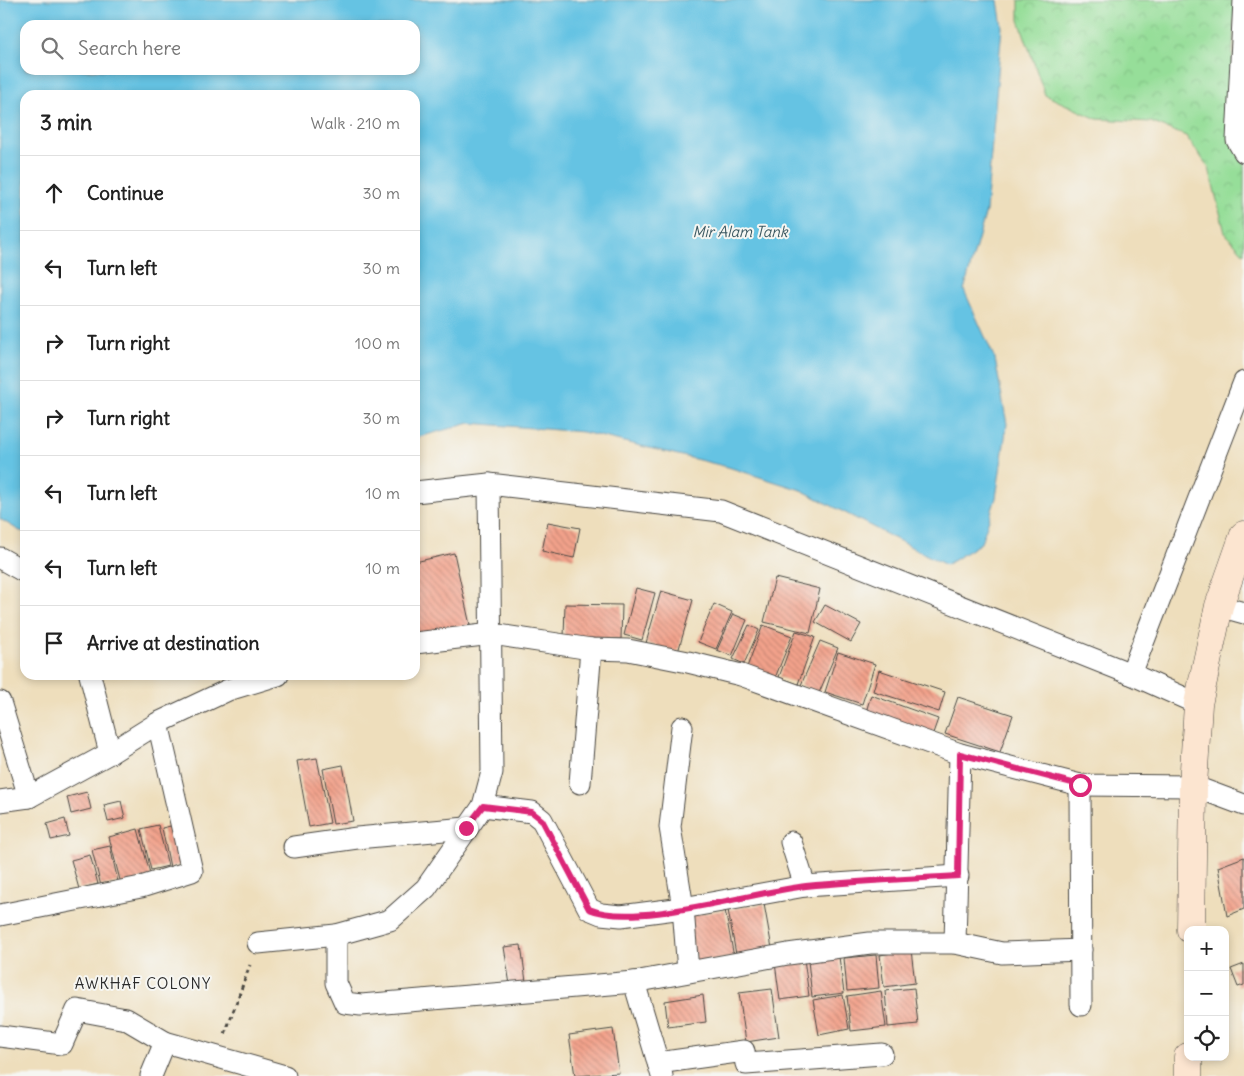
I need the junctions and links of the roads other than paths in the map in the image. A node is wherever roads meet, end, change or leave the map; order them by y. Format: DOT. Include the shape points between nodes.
graph roads {
  1 [pos="1244,0"];
  2 [pos="1244,152"];
  3 [pos="1244,382"];
  4 [pos="489,484"];
  5 [pos="420,491"];
  6 [pos="1244,534"];
  7 [pos="0,558"];
  8 [pos="20,569"];
  9 [pos="1231,609"];
  10 [pos="492,634"];
  11 [pos="420,642"];
  12 [pos="591,649"];
  13 [pos="1131,674"];
  14 [pos="91,680"];
  15 [pos="246,680"];
  16 [pos="226,683"];
  17 [pos="0,702"];
  18 [pos="1198,704"];
  19 [pos="158,723"];
  20 [pos="682,727"];
  21 [pos="110,754"];
  22 [pos="960,754"];
  23 [pos="580,783"];
  24 [pos="1080,785"];
  25 [pos="1193,786"];
  26 [pos="29,797"];
  27 [pos="0,801"];
  28 [pos="1244,805"];
  29 [pos="483,806"];
  30 [pos="466,828"];
  31 [pos="791,842"];
  32 [pos="294,847"];
  33 [pos="958,876"];
  34 [pos="805,886"];
  35 [pos="682,908"];
  36 [pos="0,915"];
  37 [pos="1191,926"];
  38 [pos="336,935"];
  39 [pos="258,943"];
  40 [pos="955,943"];
  41 [pos="1080,950"];
  42 [pos="688,971"];
  43 [pos="634,982"];
  44 [pos="1080,1005"];
  45 [pos="0,1036"];
  46 [pos="166,1042"];
  47 [pos="882,1054"];
  48 [pos="1188,1061"];
  49 [pos="660,1070"];
  50 [pos="151,1076"];
  51 [pos="285,1076"];
  52 [pos="1188,1076"];
  1 -- 2 [label="street" via="1237,140"];
  3 -- 13 [label="street"];
  4 -- 5 [label="street"];
  4 -- 10 [label="street"];
  4 -- 13 [label="street" via="721,511"];
  6 -- 9 [label="main road"];
  7 -- 8 [label="street"];
  9 -- 18 [label="main road"];
  10 -- 11 [label="street"];
  10 -- 12 [label="street"];
  10 -- 29 [label="street" via="492,772"];
  12 -- 22 [label="street" via="628,650 741,675"];
  12 -- 23 [label="street"];
  13 -- 18 [label="street"];
  14 -- 21 [label="street"];
  15 -- 16 [label="street"];
  16 -- 19 [label="street"];
  17 -- 26 [label="street"];
  18 -- 25 [label="main road"];
  19 -- 21 [label="street"];
  19 -- 36 [label="street" via="192,871 141,887"];
  20 -- 35 [label="street" via="670,826"];
  21 -- 26 [label="street"];
  22 -- 24 [label="street"];
  22 -- 33 [label="street"];
  24 -- 25 [label="street"];
  24 -- 41 [label="street"];
  25 -- 28 [label="street"];
  25 -- 37 [label="main road"];
  26 -- 27 [label="street"];
  29 -- 30 [label="street"];
  29 -- 35 [label="street" via="532,812 542,820 589,909 621,916"];
  30 -- 32 [label="street"];
  30 -- 38 [label="street" via="426,888 390,920"];
  31 -- 34 [label="street"];
  33 -- 34 [label="street"];
  33 -- 40 [label="street"];
  34 -- 35 [label="street"];
  35 -- 42 [label="street"];
  38 -- 39 [label="street"];
  38 -- 43 [label="street" via="336,983 345,1003 361,1005"];
  40 -- 41 [label="street" via="1002,953"];
  40 -- 42 [label="street" via="870,943"];
  41 -- 44 [label="street"];
  42 -- 43 [label="street"];
  43 -- 49 [label="street"];
  45 -- 46 [label="street" via="62,1044 77,1010 126,1018"];
  46 -- 50 [label="street"];
  46 -- 51 [label="street"];
  47 -- 49 [label="street" via="746,1064 744,1051"];
  48 -- 52 [label="main road"];
}
